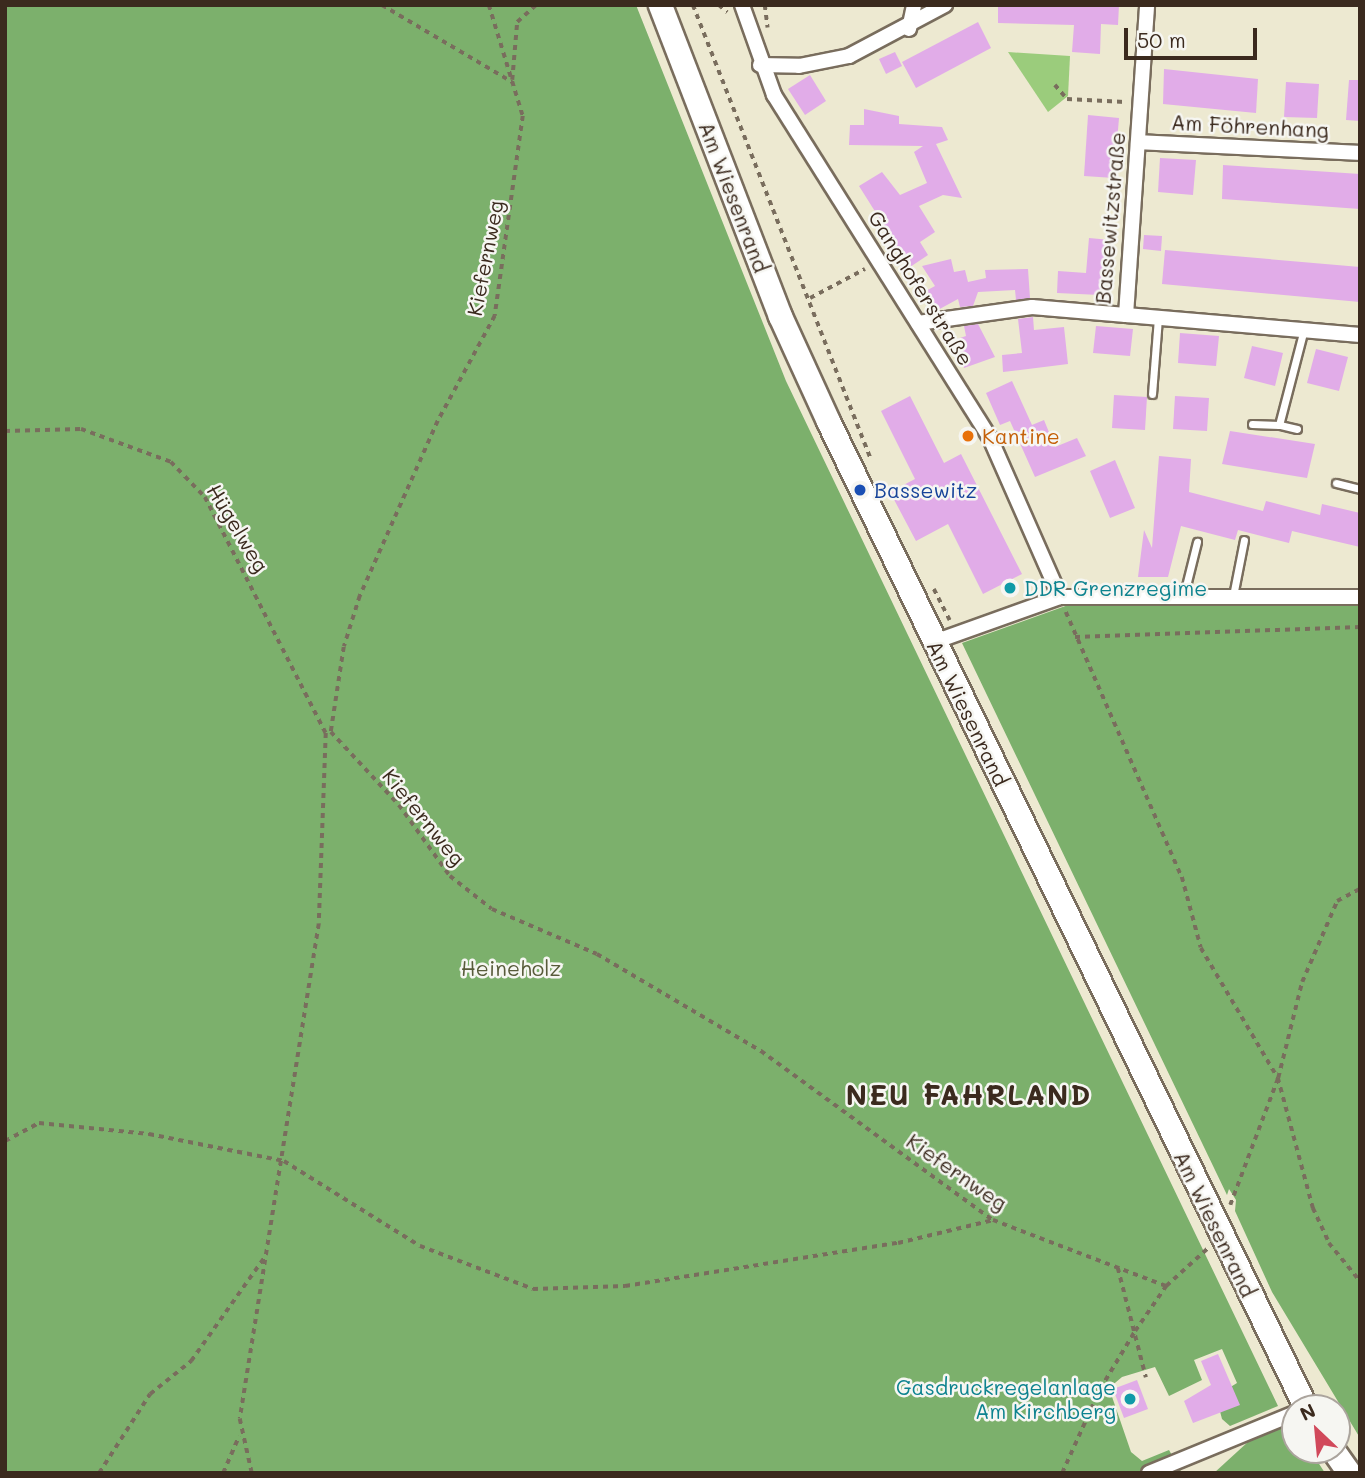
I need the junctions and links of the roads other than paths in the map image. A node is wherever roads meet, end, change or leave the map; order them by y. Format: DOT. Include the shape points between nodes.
graph roads {
  1 [pos="660,5"];
  2 [pos="742,5"];
  3 [pos="914,5"];
  4 [pos="945,5"];
  5 [pos="1147,5"];
  6 [pos="909,29"];
  7 [pos="760,65"];
  8 [pos="1138,142"];
  9 [pos="1360,153"];
  10 [pos="1126,315"];
  11 [pos="1158,318"];
  12 [pos="918,323"];
  13 [pos="1304,328"];
  14 [pos="1360,335"];
  15 [pos="1152,394"];
  16 [pos="1252,424"];
  17 [pos="1279,425"];
  18 [pos="1297,429"];
  19 [pos="1336,483"];
  20 [pos="1360,489"];
  21 [pos="1244,540"];
  22 [pos="1197,542"];
  23 [pos="1060,597"];
  24 [pos="1233,597"];
  25 [pos="1360,597"];
  26 [pos="1183,598"];
  27 [pos="934,642"];
  28 [pos="1299,1394"];
  29 [pos="1281,1419"];
  30 [pos="1149,1473"];
  1 -- 27 [label="main road, Am Wiesenrand" via="780,316"];
  2 -- 7 [label="street, Ganghoferstraße"];
  3 -- 6 [label="street"];
  4 -- 6 [label="street"];
  5 -- 8 [label="street, Bassewitzstraße"];
  6 -- 7 [label="street" via="832,60"];
  7 -- 12 [label="street, Ganghoferstraße"];
  8 -- 9 [label="street, Am Föhrenhang"];
  8 -- 10 [label="street, Bassewitzstraße"];
  10 -- 11 [label="street"];
  10 -- 12 [label="street, Bassewitzstraße" via="1032,307"];
  11 -- 13 [label="street"];
  11 -- 15 [label="lane"];
  12 -- 23 [label="street, Ganghoferstraße" via="990,438"];
  13 -- 14 [label="street"];
  13 -- 17 [label="lane"];
  16 -- 17 [label="lane"];
  17 -- 18 [label="lane"];
  19 -- 20 [label="lane"];
  21 -- 24 [label="lane"];
  22 -- 26 [label="lane"];
  23 -- 26 [label="street"];
  23 -- 27 [label="street" via="959,638"];
  24 -- 25 [label="street"];
  24 -- 26 [label="street"];
  27 -- 28 [label="main road, Am Wiesenrand"];
  29 -- 30 [label="street"];
}
